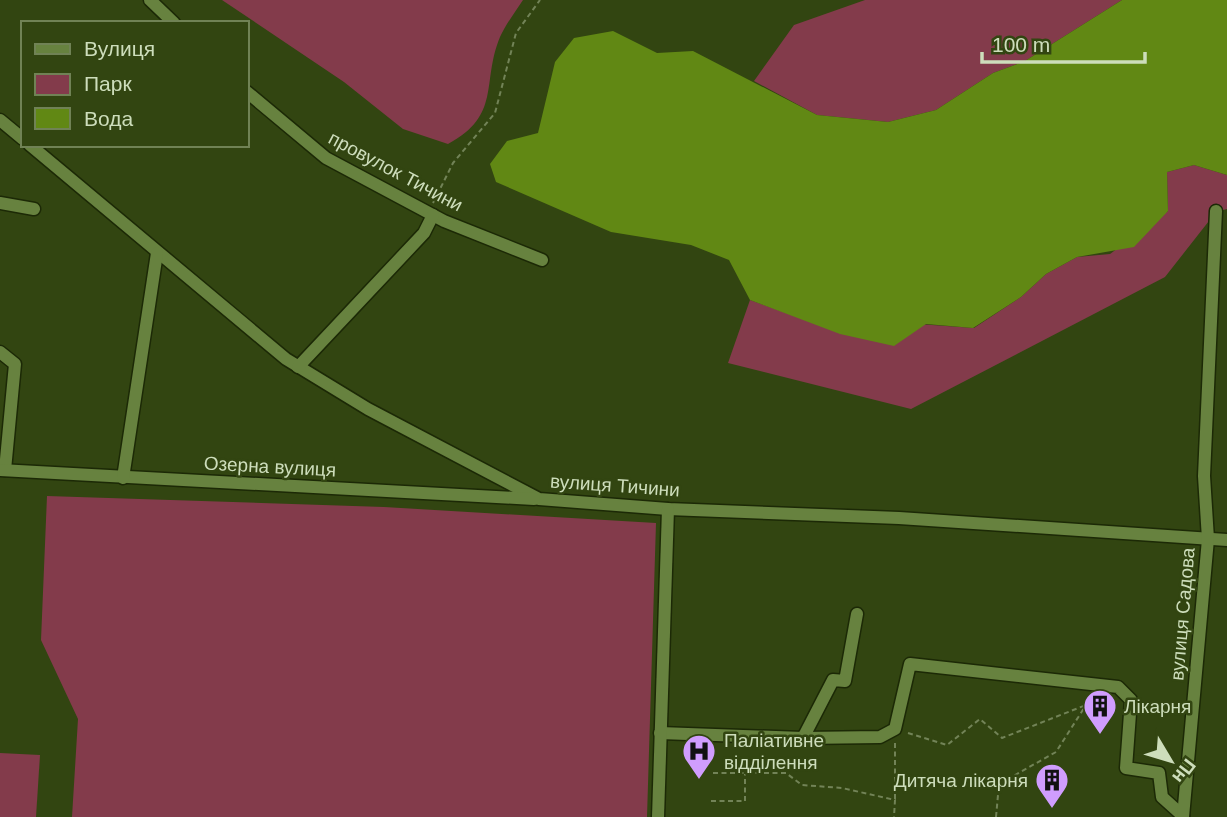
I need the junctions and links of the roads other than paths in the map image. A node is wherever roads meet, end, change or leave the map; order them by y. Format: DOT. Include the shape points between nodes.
graph roads {
  1 [pos="150,0"];
  2 [pos="172,21"];
  3 [pos="248,93"];
  4 [pos="0,120"];
  5 [pos="21,137"];
  6 [pos="32,147"];
  7 [pos="0,203"];
  8 [pos="34,209"];
  9 [pos="1216,211"];
  10 [pos="433,215"];
  11 [pos="157,253"];
  12 [pos="542,260"];
  13 [pos="0,352"];
  14 [pos="298,367"];
  15 [pos="3,470"];
  16 [pos="123,478"];
  17 [pos="539,499"];
  18 [pos="668,509"];
  19 [pos="1208,539"];
  20 [pos="1227,540"];
  21 [pos="856,614"];
  22 [pos="660,733"];
  23 [pos="803,738"];
  24 [pos="657,817"];
  25 [pos="1183,817"];
  1 -- 2 [label="street"];
  3 -- 10 [label="street, провулок Тичини" via="326,158"];
  4 -- 5 [label="street"];
  6 -- 11 [label="street, вулиця Тичини"];
  7 -- 8 [label="street"];
  9 -- 19 [label="street, вулиця Садова" via="1204,476"];
  10 -- 12 [label="street, провулок Тичини"];
  10 -- 14 [label="street" via="424,233"];
  11 -- 14 [label="street, вулиця Тичини"];
  11 -- 16 [label="street"];
  13 -- 15 [label="street" via="15,364"];
  14 -- 17 [label="street, вулиця Тичини"];
  15 -- 16 [label="street, Озерна вулиця"];
  16 -- 17 [label="street, Озерна вулиця"];
  17 -- 18 [label="street, вулиця Тичини"];
  18 -- 19 [label="street, вулиця Тичини" via="899,518"];
  18 -- 22 [label="street"];
  19 -- 20 [label="street, вулиця Тичини"];
  19 -- 25 [label="street, вулиця Садова"];
  21 -- 23 [label="street" via="845,681 833,681"];
  22 -- 23 [label="street"];
  22 -- 24 [label="street"];
  23 -- 25 [label="street" via="880,737 895,729 909,664 1118,687 1130,700 1126,768 1159,773 1163,797"];
}
